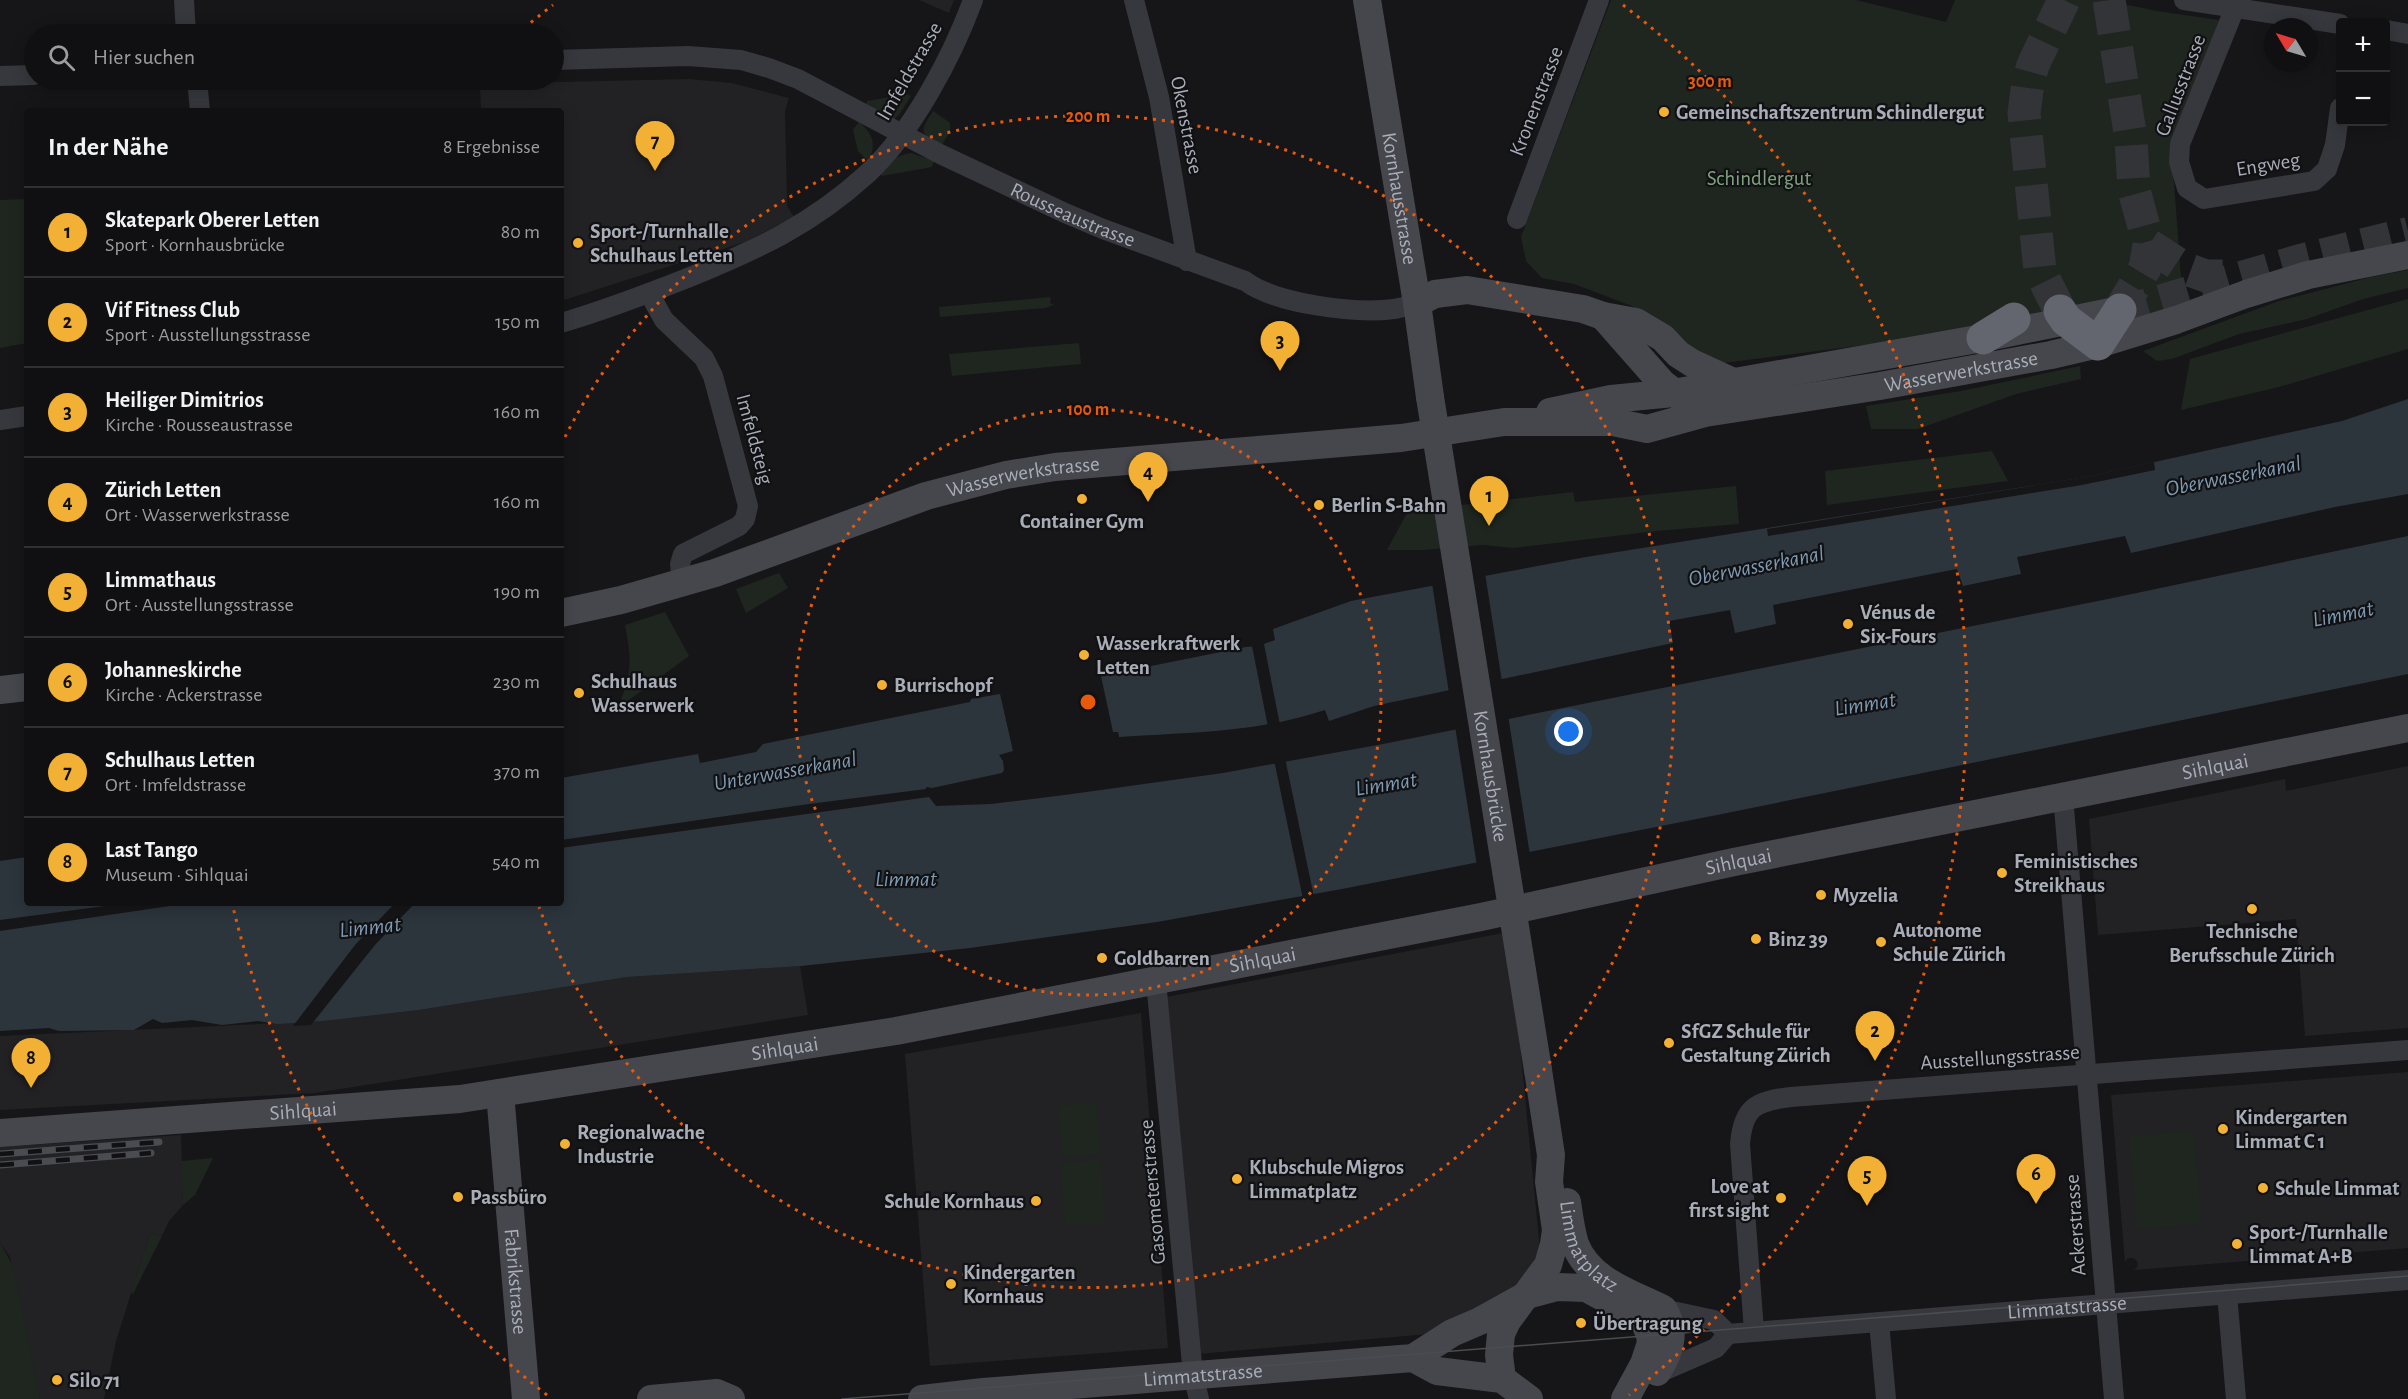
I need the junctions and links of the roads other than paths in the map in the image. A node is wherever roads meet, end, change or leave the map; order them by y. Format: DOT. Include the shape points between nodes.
graph roads {
  1 [pos="184,0"];
  2 [pos="973,0"];
  3 [pos="1134,0"];
  4 [pos="1367,0"];
  5 [pos="1599,0"];
  6 [pos="2184,0"];
  7 [pos="2237,5"];
  8 [pos="2336,23"];
  9 [pos="185,24"];
  10 [pos="2390,31"];
  11 [pos="2408,34"];
  12 [pos="564,60"];
  13 [pos="24,75"];
  14 [pos="0,76"];
  15 [pos="198,90"];
  16 [pos="200,108"];
  17 [pos="2338,126"];
  18 [pos="901,134"];
  19 [pos="2187,188"];
  20 [pos="1517,219"];
  21 [pos="2408,255"];
  22 [pos="1187,261"];
  23 [pos="649,293"];
  24 [pos="1417,303"];
  25 [pos="2120,310"];
  26 [pos="1603,316"];
  27 [pos="2063,316"];
  28 [pos="2014,319"];
  29 [pos="564,322"];
  30 [pos="1983,338"];
  31 [pos="1624,340"];
  32 [pos="2098,344"];
  33 [pos="1678,354"];
  34 [pos="1731,381"];
  35 [pos="1673,393"];
  36 [pos="1430,397"];
  37 [pos="1612,410"];
  38 [pos="1705,413"];
  39 [pos="24,416"];
  40 [pos="0,420"];
  41 [pos="682,584"];
  42 [pos="564,612"];
  43 [pos="24,687"];
  44 [pos="0,690"];
  45 [pos="2408,728"];
  46 [pos="2063,796"];
  47 [pos="1156,981"];
  48 [pos="2408,1050"];
  49 [pos="2088,1075"];
  50 [pos="500,1093"];
  51 [pos="0,1133"];
  52 [pos="1551,1155"];
  53 [pos="2408,1280"];
  54 [pos="2227,1294"];
  55 [pos="1527,1295"];
  56 [pos="2105,1303"];
  57 [pos="1663,1309"];
  58 [pos="1879,1322"];
  59 [pos="1754,1331"];
  60 [pos="1728,1334"];
  61 [pos="1413,1358"];
  62 [pos="1655,1374"];
  63 [pos="1502,1379"];
  64 [pos="1196,1387"];
  65 [pos="1037,1393"];
  66 [pos="1626,1398"];
  67 [pos="526,1399"];
  68 [pos="651,1399"];
  69 [pos="731,1399"];
  70 [pos="922,1399"];
  71 [pos="1529,1399"];
  72 [pos="1886,1399"];
  73 [pos="2114,1399"];
  74 [pos="2236,1399"];
  1 -- 9 [label="street"];
  2 -- 18 [label="street, Imfeldstrasse" via="928,95"];
  3 -- 22 [label="street, Okenstrasse" via="1159,97"];
  4 -- 24 [label="street, Kornhausstrasse"];
  5 -- 20 [label="street, Kronenstrasse"];
  6 -- 7 [label="street"];
  7 -- 8 [label="street"];
  7 -- 19 [label="street, Gallusstrasse" via="2180,144 2178,162"];
  10 -- 11 [label="street"];
  12 -- 18 [label="street, Rousseaustrasse" via="688,56 741,60 798,79"];
  13 -- 14 [label="street"];
  15 -- 16 [label="street"];
  17 -- 19 [label="street, Engweg" via="2327,169 2314,181 2204,199"];
  18 -- 22 [label="street, Rousseaustrasse" via="1074,217"];
  18 -- 23 [label="street, Imfeldstrasse" via="868,173 830,206 787,234"];
  21 -- 32 [label="street, Wasserwerkstrasse" via="2308,275"];
  22 -- 24 [label="street, Rousseaustrasse" via="1245,281 1257,290 1303,303 1368,310"];
  23 -- 29 [label="street, Imfeldstrasse"];
  23 -- 41 [label="street, Imfeldsteig" via="664,320 704,358 713,376 748,511 739,526 683,554"];
  24 -- 26 [label="street, Rousseaustrasse" via="1435,294 1467,290 1583,309"];
  24 -- 36 [label="street, Kornhausstrasse"];
  25 -- 27 [label="street, Wasserwerkstrasse" via="2093,317"];
  25 -- 32 [label="highway"];
  26 -- 31 [label="street"];
  26 -- 33 [label="street, Rousseaustrasse" via="1636,322 1663,338"];
  27 -- 30 [label="street, Wasserwerkstrasse"];
  27 -- 32 [label="highway"];
  28 -- 30 [label="highway"];
  30 -- 34 [label="street, Wasserwerkstrasse"];
  31 -- 35 [label="street"];
  31 -- 37 [label="street" via="1631,372"];
  32 -- 38 [label="street, Wasserwerkstrasse" via="1880,386"];
  33 -- 34 [label="street, Rousseaustrasse"];
  33 -- 35 [label="street" via="1680,375"];
  34 -- 35 [label="street, Wasserwerkstrasse"];
  35 -- 37 [label="street, Wasserwerkstrasse"];
  35 -- 38 [label="street"];
  36 -- 52 [label="street, Kornhausbrücke, bridge"];
  37 -- 38 [label="street, Wasserwerkstrasse" via="1647,429"];
  37 -- 41 [label="street, Wasserwerkstrasse" via="1401,438 1006,475 926,496"];
  39 -- 40 [label="street"];
  41 -- 42 [label="street, Wasserwerkstrasse"];
  43 -- 44 [label="street"];
  45 -- 46 [label="street, Sihlquai"];
  46 -- 47 [label="street, Sihlquai"];
  46 -- 49 [label="street, Ackerstrasse"];
  47 -- 50 [label="street, Sihlquai" via="896,1031"];
  47 -- 64 [label="street, Gasometerstrasse"];
  48 -- 49 [label="street, Ausstellungsstrasse"];
  49 -- 56 [label="street, Ackerstrasse"];
  49 -- 59 [label="street, Ausstellungsstrasse" via="1760,1102 1747,1114 1740,1144"];
  50 -- 51 [label="street, Sihlquai" via="453,1100"];
  50 -- 67 [label="street, Fabrikstrasse"];
  52 -- 55 [label="street, Limmatplatz" via="1554,1244 1548,1265"];
  52 -- 57 [label="street, Limmatplatz" via="1562,1174 1575,1244 1585,1261 1610,1283"];
  53 -- 54 [label="street, Limmatstrasse"];
  54 -- 56 [label="street, Limmatstrasse"];
  54 -- 74 [label="street"];
  55 -- 61 [label="street, Limmatplatz" via="1452,1333"];
  55 -- 63 [label="street, Limmatplatz" via="1501,1334 1498,1355"];
  55 -- 66 [label="street, Limmatplatz" via="1557,1287 1586,1288 1641,1319 1651,1343"];
  56 -- 58 [label="street, Limmatstrasse"];
  56 -- 73 [label="street, Ackerstrasse"];
  57 -- 60 [label="street, Limmatplatz" via="1714,1320"];
  57 -- 62 [label="street, Limmatplatz" via="1671,1323 1670,1341 1665,1360"];
  58 -- 59 [label="street, Limmatstrasse"];
  58 -- 72 [label="street"];
  59 -- 60 [label="street, Limmatstrasse"];
  60 -- 62 [label="street, Limmatplatz" via="1716,1348"];
  61 -- 63 [label="street" via="1437,1371"];
  61 -- 64 [label="street, Limmatstrasse"];
  62 -- 66 [label="street, Limmatplatz"];
  63 -- 71 [label="street"];
  64 -- 65 [label="street, Limmatstrasse"];
  65 -- 70 [label="street, Limmatstrasse"];
  68 -- 69 [label="street" via="717,1393"];
}
